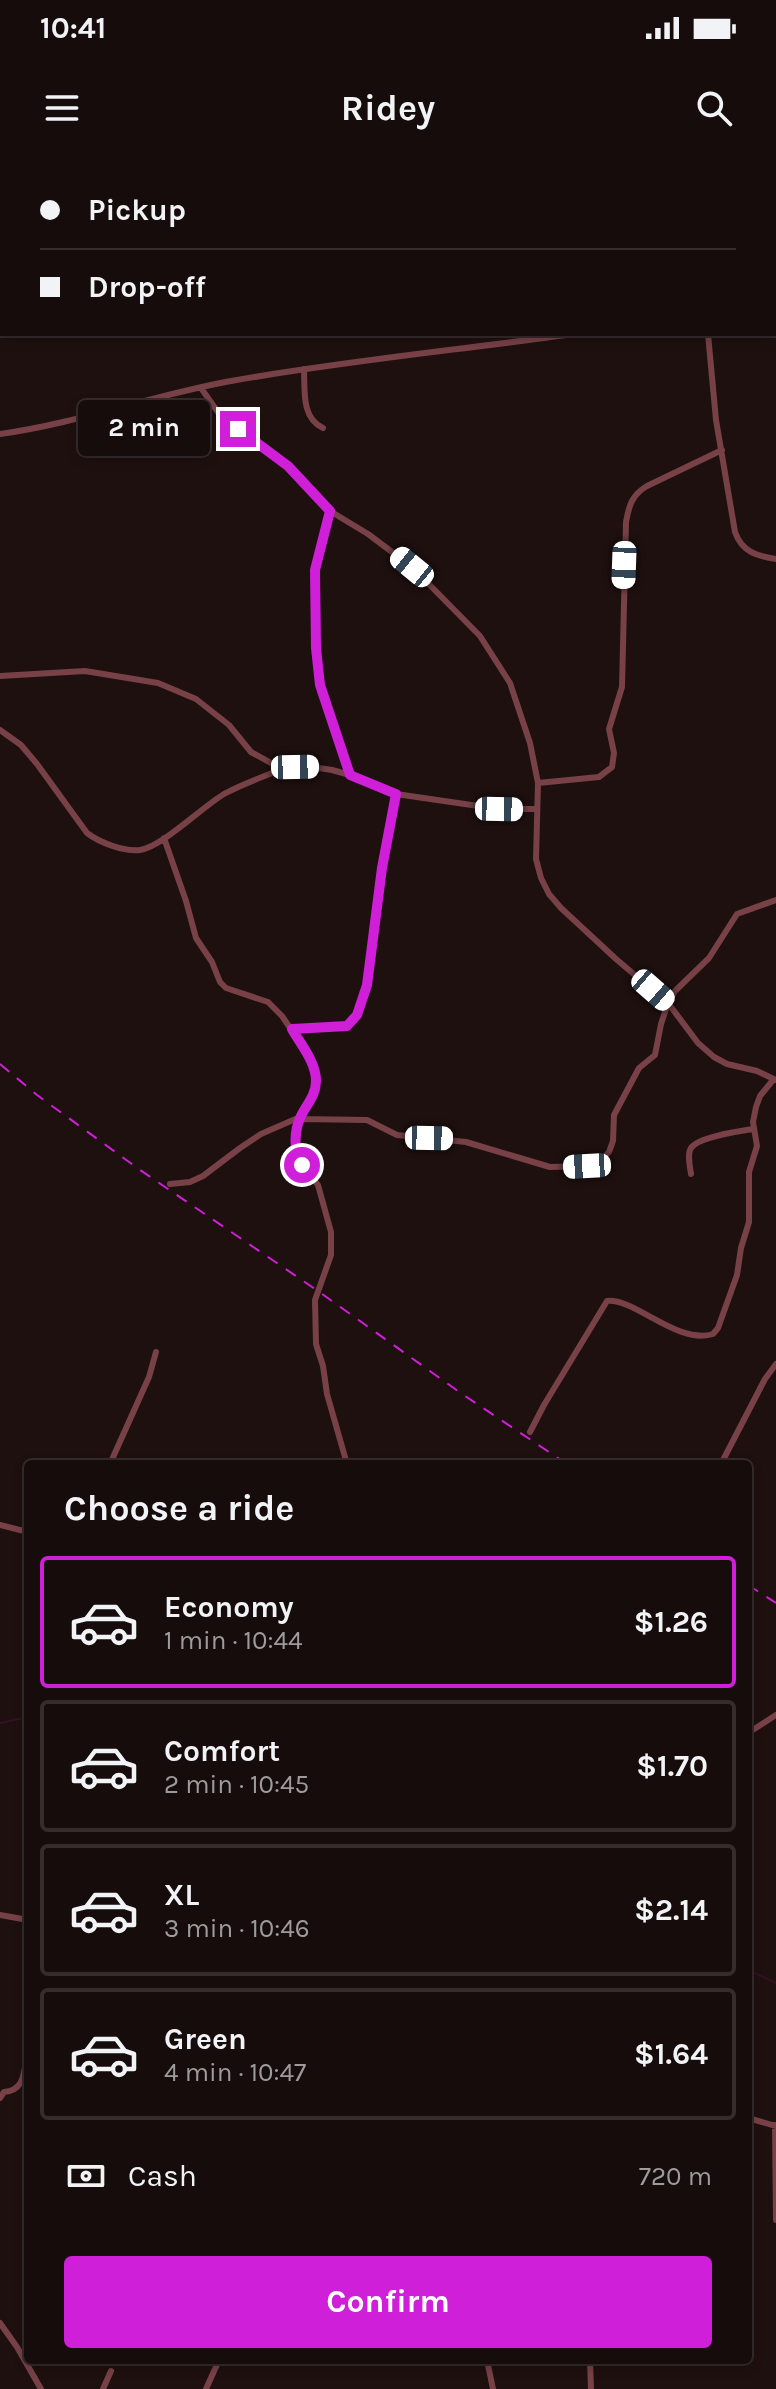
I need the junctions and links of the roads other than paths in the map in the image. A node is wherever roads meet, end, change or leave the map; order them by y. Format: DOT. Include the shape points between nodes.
graph roads {
  1 [pos="558,336"];
  2 [pos="708,336"];
  3 [pos="304,369"];
  4 [pos="201,388"];
  5 [pos="323,428"];
  6 [pos="0,434"];
  7 [pos="722,450"];
  8 [pos="330,511"];
  9 [pos="776,559"];
  10 [pos="0,676"];
  11 [pos="0,730"];
  12 [pos="282,769"];
  13 [pos="350,775"];
  14 [pos="538,783"];
  15 [pos="396,794"];
  16 [pos="536,809"];
  17 [pos="164,838"];
  18 [pos="776,900"];
  19 [pos="668,1003"];
  20 [pos="292,1029"];
  21 [pos="774,1080"];
  22 [pos="300,1118"];
  23 [pos="753,1129"];
  24 [pos="691,1174"];
  25 [pos="170,1184"];
  26 [pos="156,1352"];
  27 [pos="776,1364"];
  28 [pos="530,1432"];
  29 [pos="112,1460"];
  30 [pos="346,1460"];
  31 [pos="723,1460"];
  32 [pos="0,1525"];
  33 [pos="24,1531"];
  34 [pos="776,1715"];
  35 [pos="752,1730"];
  36 [pos="0,1915"];
  37 [pos="24,1919"];
  38 [pos="24,2072"];
  39 [pos="0,2098"];
  40 [pos="752,2119"];
  41 [pos="775,2126"];
  42 [pos="776,2220"];
  43 [pos="0,2323"];
  44 [pos="24,2359"];
  45 [pos="27,2364"];
  46 [pos="217,2364"];
  47 [pos="488,2364"];
  48 [pos="590,2364"];
  49 [pos="111,2371"];
  50 [pos="41,2389"];
  51 [pos="103,2389"];
  52 [pos="206,2389"];
  53 [pos="493,2389"];
  54 [pos="591,2389"];
  1 -- 3 [label="street"];
  2 -- 7 [label="street"];
  3 -- 4 [label="street"];
  3 -- 5 [label="street" via="307,410"];
  4 -- 6 [label="street" via="69,423"];
  4 -- 8 [label="street" via="220,415 288,466"];
  7 -- 9 [label="street" via="738,542 752,553"];
  7 -- 14 [label="street" via="647,486 631,500 622,687 609,729 612,767 599,777"];
  8 -- 13 [label="street" via="315,570 316,648 320,685"];
  8 -- 14 [label="street" via="412,567 480,636 510,683"];
  10 -- 12 [label="street" via="85,671 158,683 196,699 229,725 251,752"];
  11 -- 17 [label="street" via="29,754 95,839 139,850"];
  12 -- 13 [label="street" via="312,767"];
  12 -- 17 [label="street" via="236,787"];
  13 -- 15 [label="street"];
  14 -- 16 [label="street"];
  15 -- 16 [label="street"];
  15 -- 20 [label="street" via="367,985 357,1015 347,1026"];
  16 -- 19 [label="street" via="536,859 549,894"];
  17 -- 20 [label="street" via="196,938 220,982 268,1002"];
  18 -- 19 [label="street" via="737,914 709,958"];
  19 -- 21 [label="street" via="714,1057"];
  19 -- 22 [label="street" via="655,1055 632,1077 614,1115 611,1147 599,1162 587,1166 550,1167 466,1142 397,1135 367,1120"];
  20 -- 22 [label="street" via="311,1059 316,1083"];
  21 -- 23 [label="street" via="760,1096"];
  22 -- 25 [label="street" via="261,1134 203,1176"];
  22 -- 30 [label="street" via="297,1158 318,1185 331,1232 331,1255 315,1300 316,1344"];
  23 -- 24 [label="street" via="695,1144 689,1155"];
  23 -- 28 [label="street" via="757,1146 749,1172 749,1222 718,1328 696,1336 607,1301"];
  26 -- 29 [label="street"];
  27 -- 31 [label="street"];
  32 -- 33 [label="street"];
  34 -- 35 [label="street"];
  36 -- 37 [label="street"];
  38 -- 39 [label="street" via="16,2090"];
  40 -- 41 [label="street"];
  41 -- 42 [label="street"];
  43 -- 44 [label="street"];
  45 -- 50 [label="street"];
  46 -- 52 [label="street"];
  47 -- 53 [label="street"];
  48 -- 54 [label="street"];
  49 -- 51 [label="street"];
}
